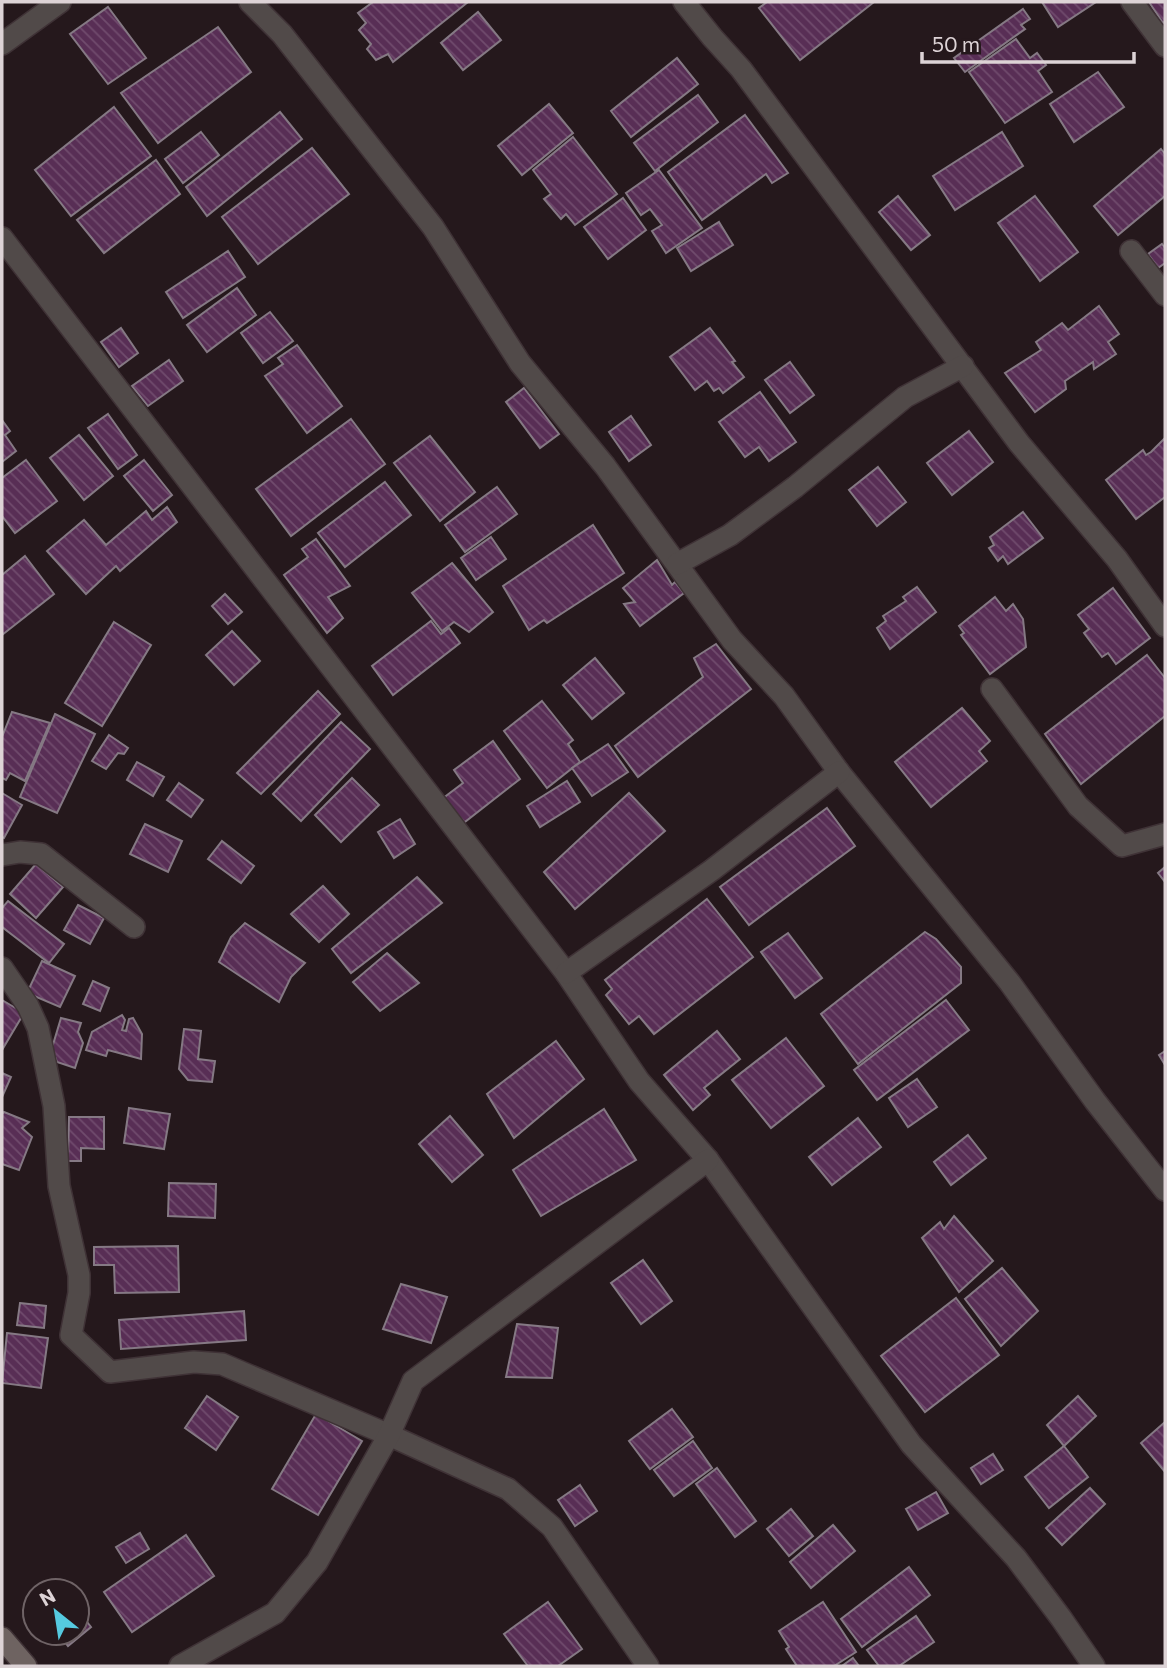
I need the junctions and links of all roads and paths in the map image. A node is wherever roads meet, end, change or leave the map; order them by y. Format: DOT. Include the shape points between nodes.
graph roads {
  1 [pos="60,2"];
  2 [pos="250,2"];
  3 [pos="684,2"];
  4 [pos="1132,2"];
  5 [pos="2,44"];
  6 [pos="1165,46"];
  7 [pos="2,238"];
  8 [pos="1131,251"];
  9 [pos="1165,295"];
  10 [pos="963,366"];
  11 [pos="677,564"];
  12 [pos="1165,626"];
  13 [pos="992,689"];
  14 [pos="839,772"];
  15 [pos="1165,834"];
  16 [pos="2,855"];
  17 [pos="134,927"];
  18 [pos="2,968"];
  19 [pos="566,973"];
  20 [pos="708,1160"];
  21 [pos="1165,1190"];
  22 [pos="389,1435"];
  23 [pos="2,1638"];
  24 [pos="26,1666"];
  25 [pos="180,1666"];
  26 [pos="648,1666"];
  27 [pos="1094,1666"];
  1 -- 5 [label="street"];
  2 -- 11 [label="street" via="282,34 426,217 520,363 605,466"];
  3 -- 10 [label="street" via="741,69"];
  4 -- 6 [label="street"];
  7 -- 19 [label="street"];
  8 -- 9 [label="street"];
  10 -- 11 [label="street" via="905,397 730,535"];
  10 -- 12 [label="street"];
  11 -- 14 [label="street"];
  13 -- 15 [label="street" via="1078,806 1122,846"];
  14 -- 19 [label="street" via="712,870"];
  14 -- 21 [label="street" via="1010,983"];
  16 -- 17 [label="street" via="41,854"];
  18 -- 22 [label="street" via="38,1028 54,1107 59,1186 79,1275 71,1335 110,1372 194,1362 222,1364"];
  19 -- 20 [label="street" via="639,1081"];
  20 -- 22 [label="street" via="413,1381"];
  20 -- 27 [label="street" via="911,1444 1016,1558"];
  22 -- 25 [label="street" via="317,1562 275,1613"];
  22 -- 26 [label="street" via="508,1489 552,1527"];
  23 -- 24 [label="street"];
}
